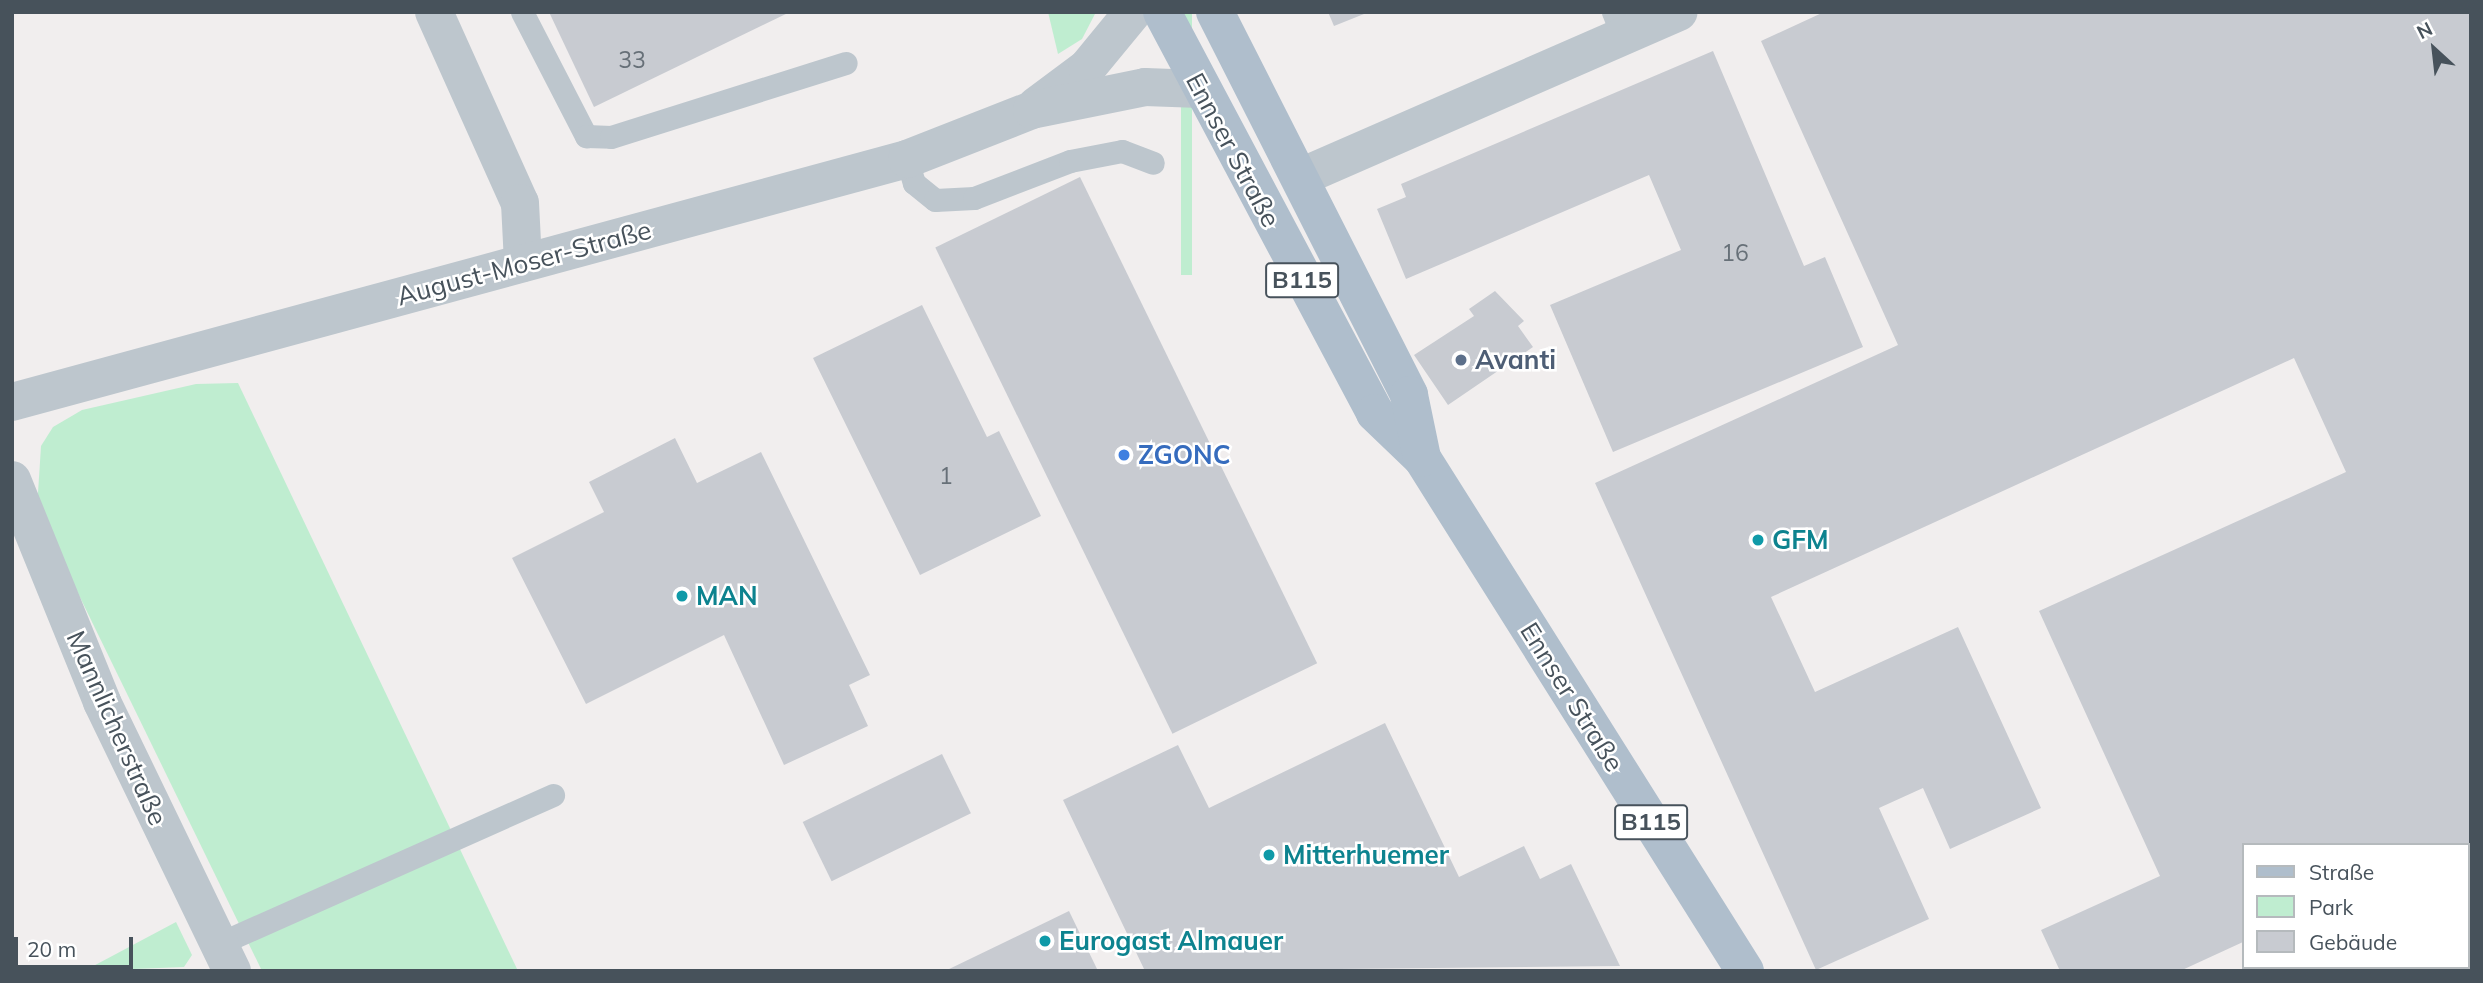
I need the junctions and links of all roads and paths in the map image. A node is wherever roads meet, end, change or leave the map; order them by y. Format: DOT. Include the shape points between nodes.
graph roads {
  1 [pos="434,12"];
  2 [pos="522,12"];
  3 [pos="1133,12"];
  4 [pos="1162,12"];
  5 [pos="1215,12"];
  6 [pos="1678,12"];
  7 [pos="1618,25"];
  8 [pos="846,62"];
  9 [pos="1200,89"];
  10 [pos="1032,110"];
  11 [pos="907,159"];
  12 [pos="1153,163"];
  13 [pos="1301,177"];
  14 [pos="523,263"];
  15 [pos="12,402"];
  16 [pos="1422,458"];
  17 [pos="12,480"];
  18 [pos="553,795"];
  19 [pos="224,958"];
  20 [pos="1745,971"];
  1 -- 14 [label="street" via="520,203"];
  2 -- 8 [label="lane" via="586,136 611,137"];
  3 -- 10 [label="street, August-Moser-Straße" via="1087,68"];
  4 -- 9 [label="main road, Ennser Straße / B115"];
  5 -- 13 [label="main road, Ennser Straße / B115"];
  6 -- 7 [label="street"];
  7 -- 13 [label="street"];
  9 -- 10 [label="street, August-Moser-Straße" via="1145,87"];
  9 -- 16 [label="main road, Ennser Straße / B115" via="1375,413"];
  10 -- 11 [label="street, August-Moser-Straße"];
  11 -- 12 [label="lane" via="914,183 935,200 974,198 1070,161 1122,151"];
  11 -- 14 [label="street, August-Moser-Straße"];
  13 -- 16 [label="main road, Ennser Straße / B115" via="1409,395"];
  14 -- 15 [label="street, August-Moser-Straße"];
  16 -- 20 [label="main road, Ennser Straße / B115"];
  17 -- 19 [label="street, Mannlicherstraße" via="102,702"];
  18 -- 19 [label="lane"];
}
